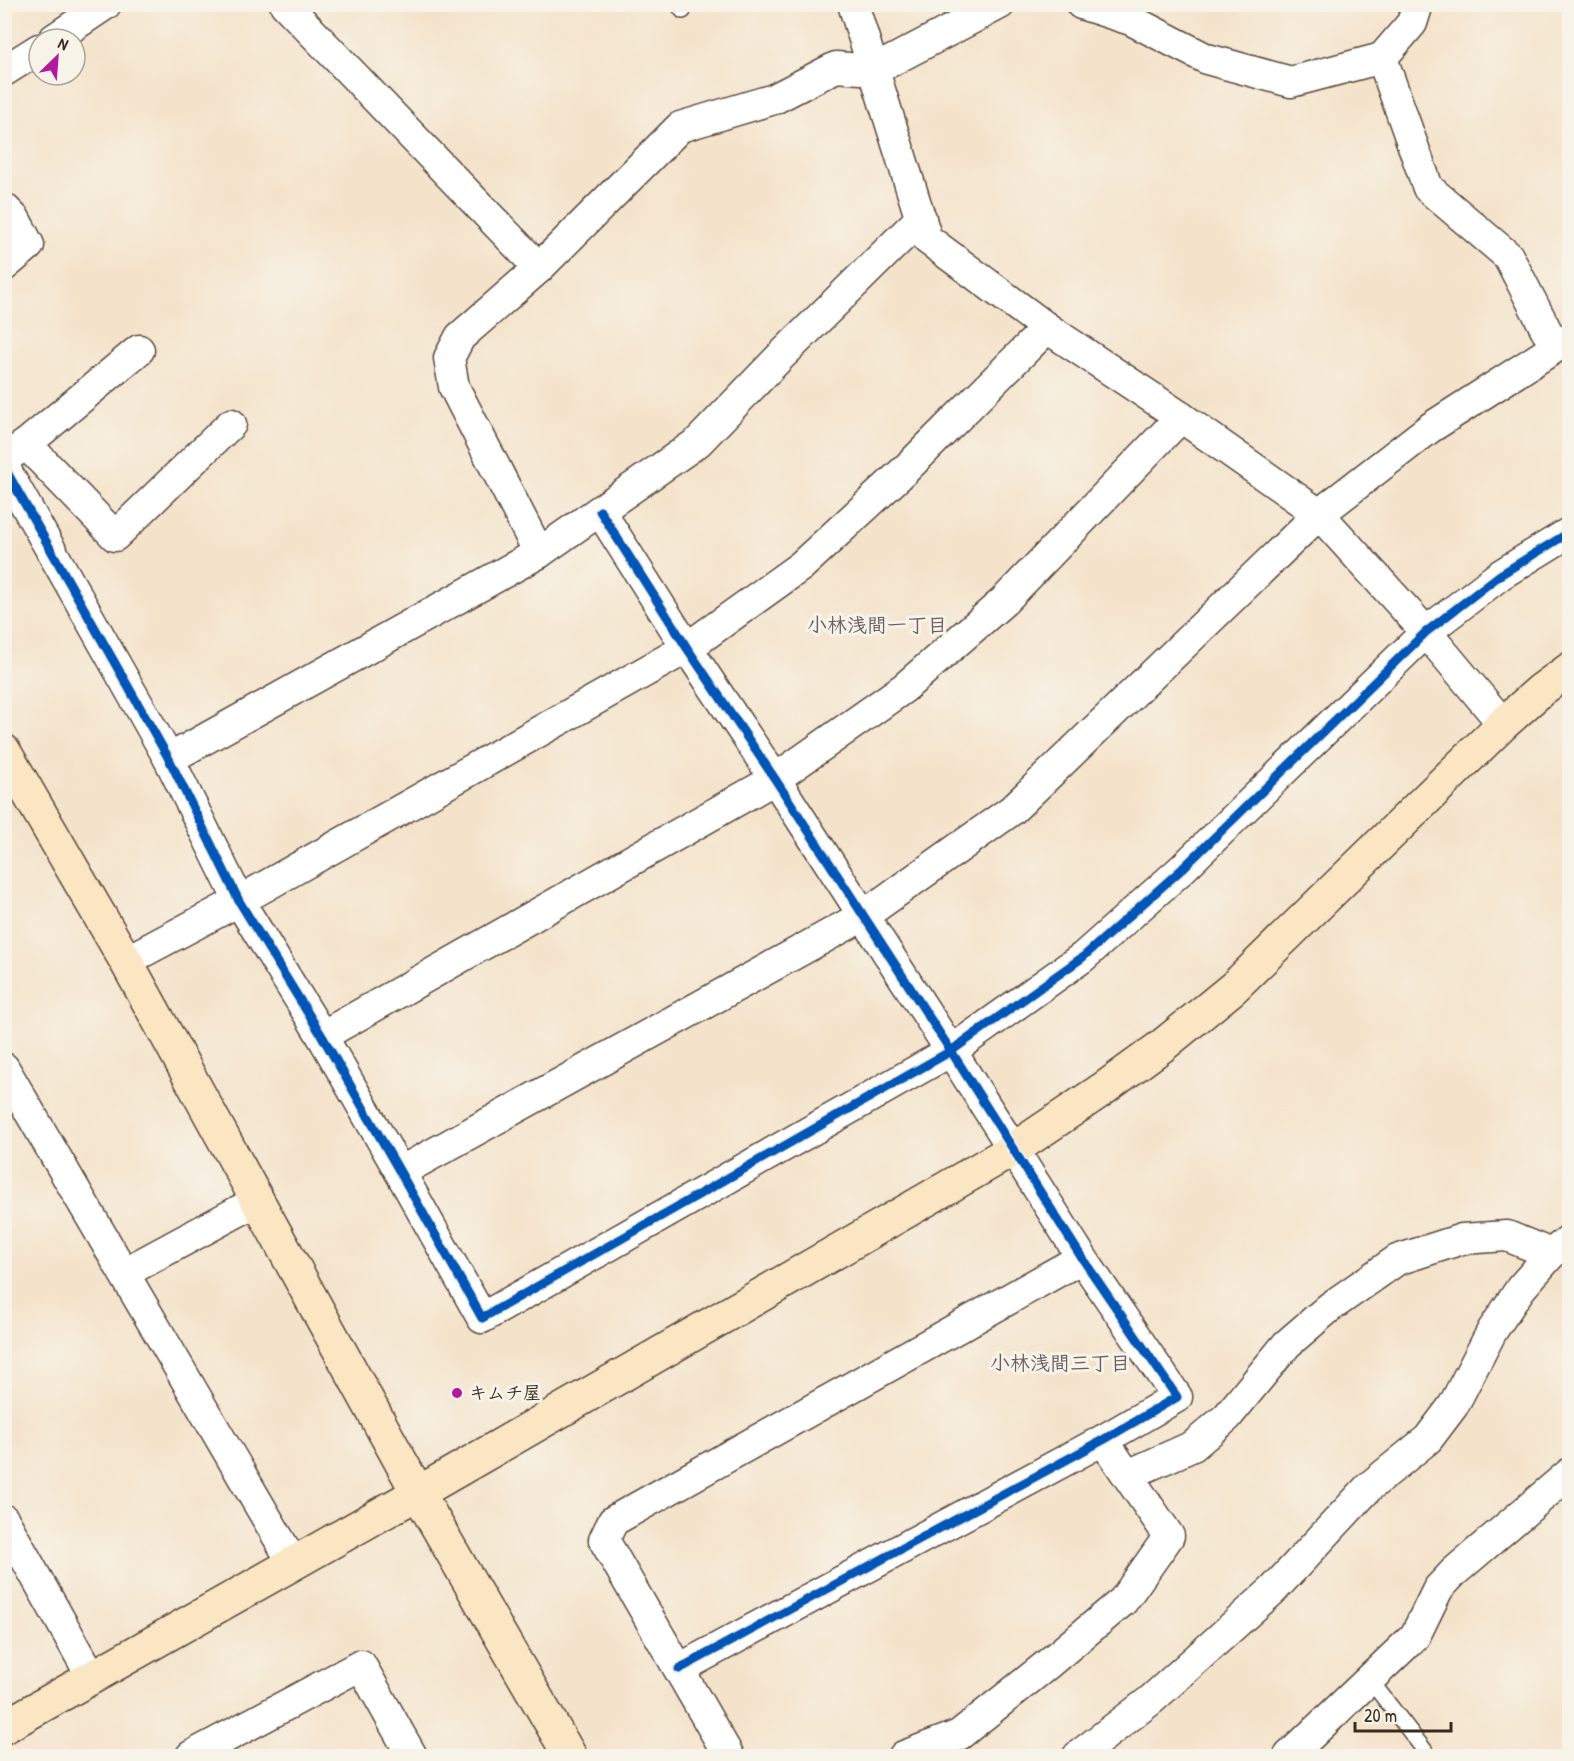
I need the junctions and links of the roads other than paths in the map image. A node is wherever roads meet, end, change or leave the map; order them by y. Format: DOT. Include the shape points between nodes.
graph roads {
  1 [pos="106,4"];
  2 [pos="285,4"];
  3 [pos="853,4"];
  4 [pos="1000,4"];
  5 [pos="1081,4"];
  6 [pos="1419,4"];
  7 [pos="72,27"];
  8 [pos="27,57"];
  9 [pos="1382,58"];
  10 [pos="874,70"];
  11 [pos="4,71"];
  12 [pos="4,208"];
  13 [pos="921,218"];
  14 [pos="4,267"];
  15 [pos="539,268"];
  16 [pos="1047,328"];
  17 [pos="1562,343"];
  18 [pos="140,350"];
  19 [pos="1181,417"];
  20 [pos="231,424"];
  21 [pos="15,451"];
  22 [pos="4,468"];
  23 [pos="600,511"];
  24 [pos="1319,514"];
  25 [pos="1569,532"];
  26 [pos="539,553"];
  27 [pos="1426,632"];
  28 [pos="687,648"];
  29 [pos="1569,669"];
  30 [pos="1503,724"];
  31 [pos="4,751"];
  32 [pos="169,759"];
  33 [pos="775,779"];
  34 [pos="239,901"];
  35 [pos="863,916"];
  36 [pos="126,961"];
  37 [pos="322,1036"];
  38 [pos="951,1051"];
  39 [pos="4,1068"];
  40 [pos="1014,1149"];
  41 [pos="400,1172"];
  42 [pos="257,1201"];
  43 [pos="1560,1247"];
  44 [pos="1082,1258"];
  45 [pos="124,1273"];
  46 [pos="1103,1440"];
  47 [pos="1569,1473"];
  48 [pos="1128,1475"];
  49 [pos="417,1493"];
  50 [pos="4,1520"];
  51 [pos="293,1563"];
  52 [pos="679,1670"];
  53 [pos="92,1677"];
  54 [pos="1370,1680"];
  55 [pos="4,1727"];
  56 [pos="191,1756"];
  57 [pos="412,1756"];
  58 [pos="570,1756"];
  59 [pos="729,1756"];
  60 [pos="904,1756"];
  61 [pos="1078,1756"];
  62 [pos="1289,1756"];
  63 [pos="1429,1756"];
  1 -- 7 [label="street"];
  2 -- 15 [label="street"];
  3 -- 10 [label="street"];
  4 -- 10 [label="street"];
  5 -- 9 [label="street" via="1131,20 1207,59 1291,82"];
  6 -- 9 [label="street" via="1412,23"];
  8 -- 11 [label="street"];
  9 -- 17 [label="street" via="1428,188 1508,256"];
  10 -- 13 [label="street"];
  10 -- 15 [label="street" via="836,67 774,99 680,127"];
  12 -- 14 [label="street" via="29,245"];
  13 -- 16 [label="street" via="927,239"];
  13 -- 23 [label="street" via="698,442"];
  15 -- 26 [label="street" via="460,337 449,358 454,387"];
  16 -- 19 [label="street"];
  16 -- 28 [label="street" via="904,471 801,566"];
  17 -- 24 [label="street" via="1430,428"];
  18 -- 21 [label="street"];
  19 -- 24 [label="street"];
  19 -- 33 [label="street" via="1004,601 904,688"];
  20 -- 21 [label="street" via="115,536"];
  22 -- 32 [label="street"];
  23 -- 26 [label="street"];
  23 -- 28 [label="street"];
  24 -- 27 [label="street"];
  24 -- 35 [label="street" via="1012,810"];
  25 -- 27 [label="street" via="1500,575"];
  26 -- 32 [label="street"];
  27 -- 30 [label="street"];
  27 -- 38 [label="street" via="1182,869 1092,950"];
  28 -- 33 [label="street"];
  28 -- 34 [label="street"];
  29 -- 30 [label="street"];
  30 -- 40 [label="street" via="1233,988 1162,1046"];
  31 -- 36 [label="street"];
  32 -- 34 [label="street"];
  33 -- 35 [label="street"];
  33 -- 37 [label="street"];
  34 -- 36 [label="street"];
  34 -- 37 [label="street"];
  35 -- 38 [label="street"];
  35 -- 41 [label="street"];
  36 -- 42 [label="street"];
  37 -- 41 [label="street"];
  38 -- 40 [label="street"];
  38 -- 41 [label="street" via="482,1318"];
  39 -- 45 [label="street"];
  40 -- 44 [label="street"];
  40 -- 49 [label="street"];
  42 -- 45 [label="street"];
  42 -- 49 [label="street"];
  43 -- 48 [label="street" via="1507,1236 1462,1239 1397,1260 1330,1307 1287,1344 1227,1417 1193,1446"];
  43 -- 61 [label="street" via="1521,1288 1492,1331 1453,1406 1428,1439 1369,1486 1273,1590 1151,1700"];
  44 -- 46 [label="street" via="1177,1397"];
  44 -- 52 [label="street" via="613,1521 604,1540"];
  45 -- 51 [label="street"];
  46 -- 48 [label="street"];
  46 -- 52 [label="street"];
  47 -- 54 [label="street" via="1454,1572 1438,1589 1415,1636"];
  48 -- 60 [label="street" via="1169,1536 1123,1600 959,1735"];
  49 -- 51 [label="street"];
  49 -- 58 [label="street"];
  50 -- 53 [label="street"];
  51 -- 53 [label="street"];
  52 -- 59 [label="street"];
  53 -- 55 [label="street"];
  54 -- 62 [label="street"];
  54 -- 63 [label="lane"];
  56 -- 57 [label="street" via="361,1665"];
}
